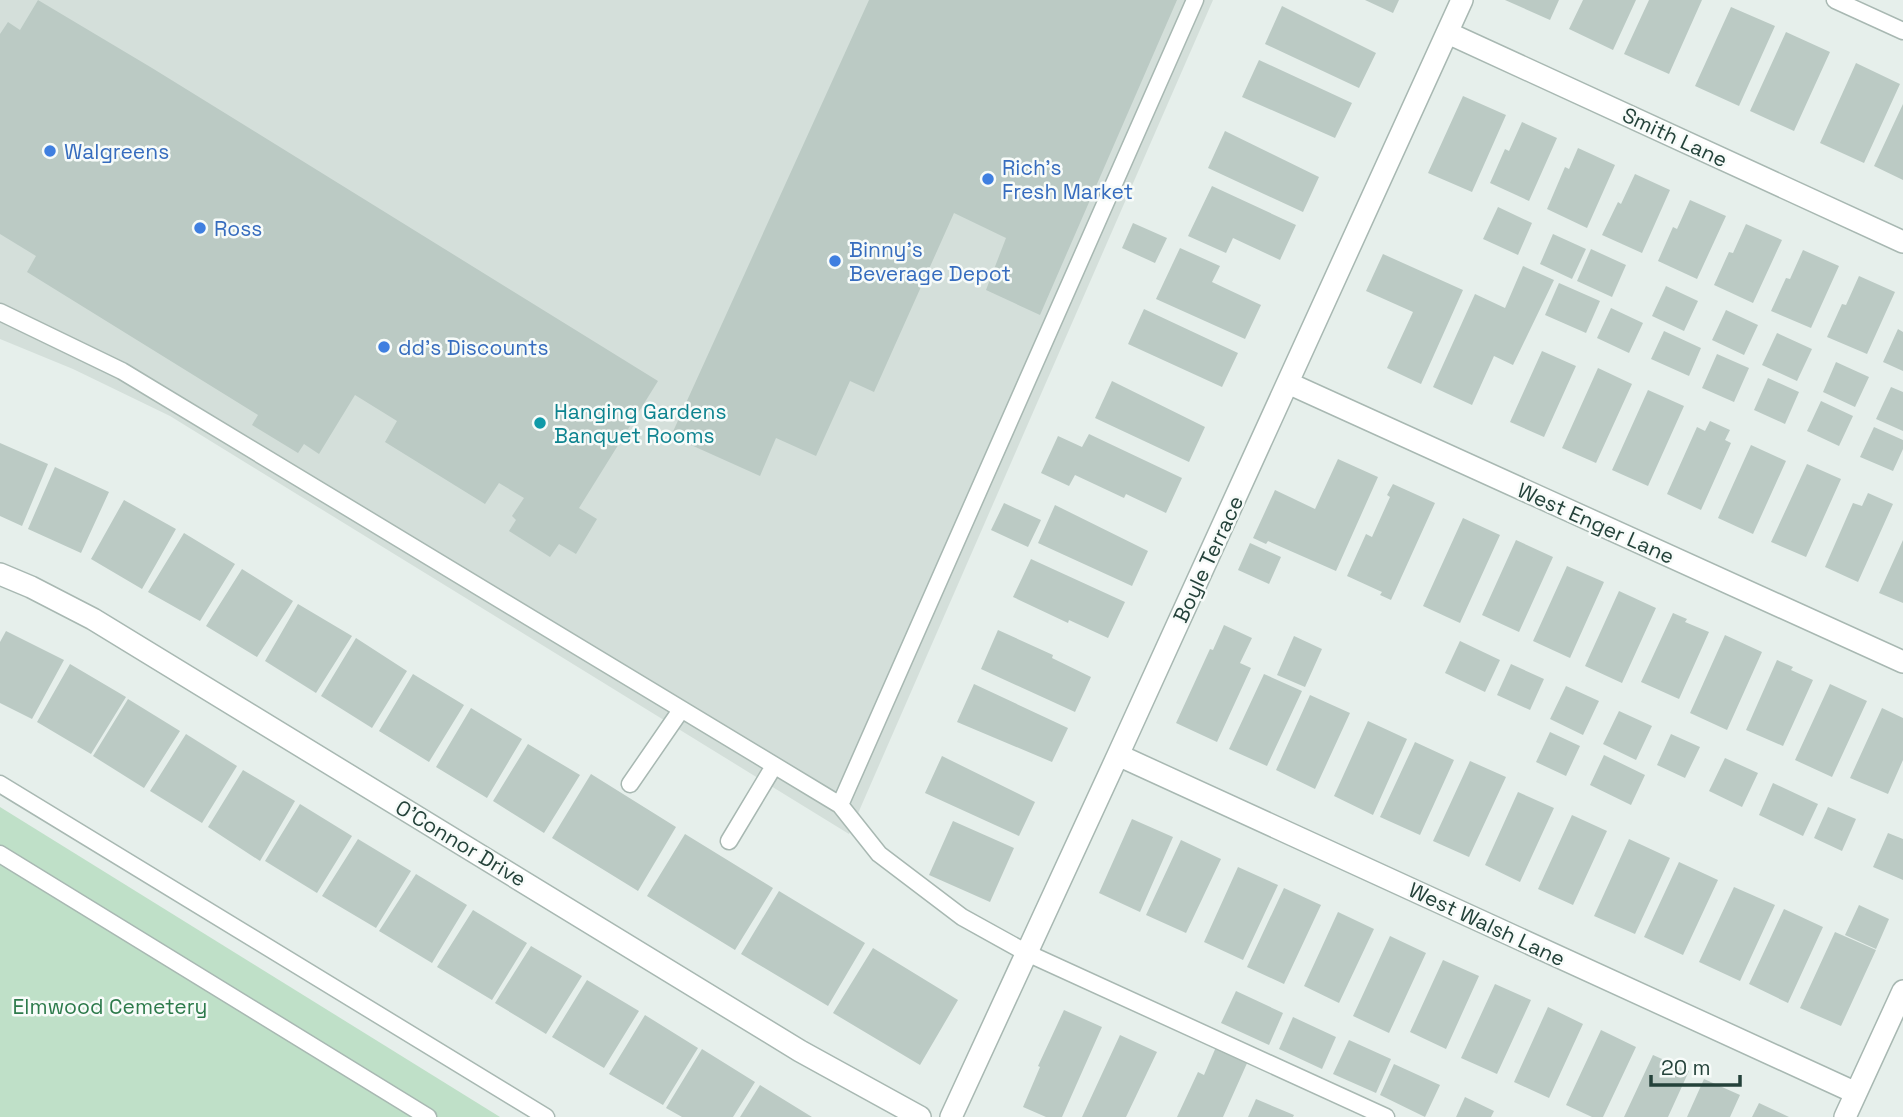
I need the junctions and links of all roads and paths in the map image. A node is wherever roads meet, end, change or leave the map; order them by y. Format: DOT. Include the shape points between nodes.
graph roads {
  1 [pos="1195,0"];
  2 [pos="1462,0"];
  3 [pos="1835,0"];
  4 [pos="1903,31"];
  5 [pos="1448,33"];
  6 [pos="1903,242"];
  7 [pos="0,312"];
  8 [pos="1288,383"];
  9 [pos="0,574"];
  10 [pos="1903,662"];
  11 [pos="681,710"];
  12 [pos="1118,755"];
  13 [pos="774,766"];
  14 [pos="0,784"];
  15 [pos="631,785"];
  16 [pos="840,805"];
  17 [pos="729,841"];
  18 [pos="0,854"];
  19 [pos="1027,953"];
  20 [pos="1903,991"];
  21 [pos="1856,1093"];
  22 [pos="428,1117"];
  23 [pos="546,1117"];
  24 [pos="920,1117"];
  25 [pos="951,1117"];
  26 [pos="1386,1117"];
  27 [pos="1845,1117"];
  1 -- 16 [label="lane"];
  2 -- 5 [label="street, Boyle Terrace"];
  3 -- 4 [label="lane"];
  5 -- 6 [label="street, Smith Lane"];
  5 -- 8 [label="street, Boyle Terrace"];
  7 -- 11 [label="lane" via="122,371"];
  8 -- 10 [label="street, West Enger Lane"];
  8 -- 12 [label="street, Boyle Terrace"];
  9 -- 24 [label="street, O'Connor Drive" via="93,619 800,1051"];
  11 -- 13 [label="lane"];
  11 -- 15 [label="lane"];
  12 -- 19 [label="street, Boyle Terrace"];
  12 -- 21 [label="street, West Walsh Lane"];
  13 -- 16 [label="lane"];
  13 -- 17 [label="lane"];
  14 -- 23 [label="lane"];
  16 -- 19 [label="lane" via="880,854 962,916"];
  18 -- 22 [label="lane"];
  19 -- 25 [label="street, Boyle Terrace"];
  19 -- 26 [label="lane"];
  20 -- 21 [label="street"];
  21 -- 27 [label="street"];
}
